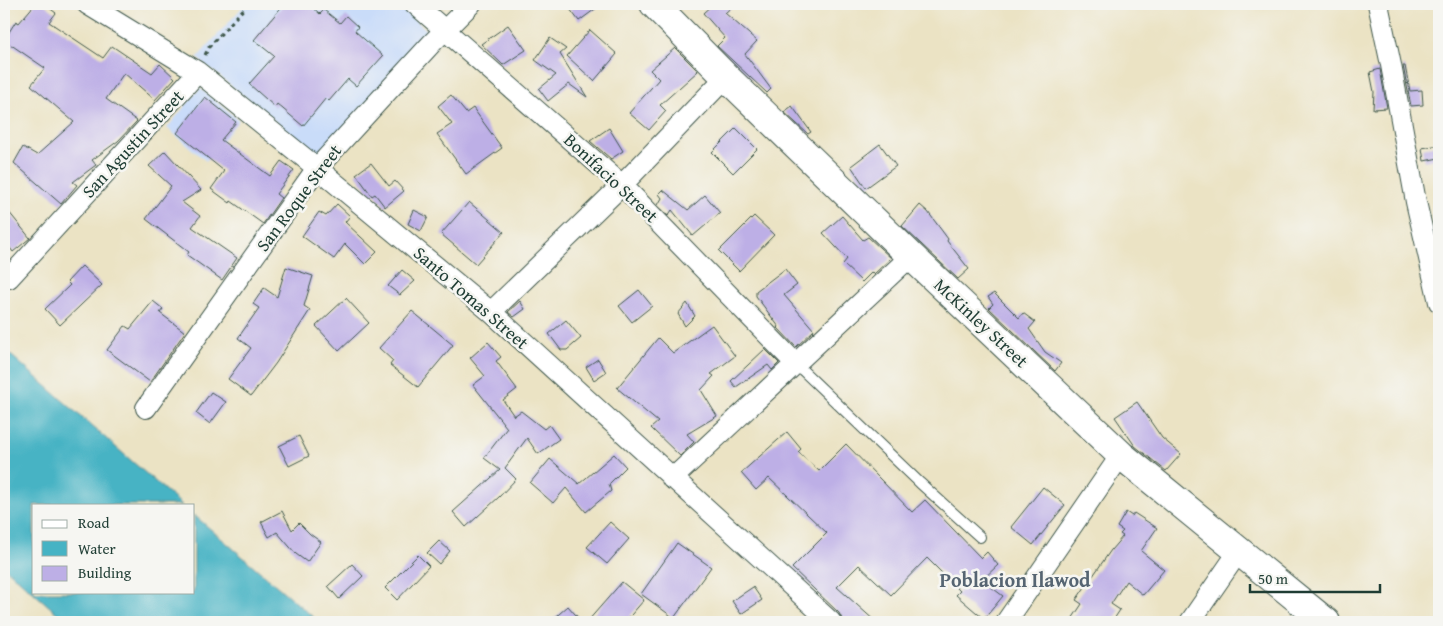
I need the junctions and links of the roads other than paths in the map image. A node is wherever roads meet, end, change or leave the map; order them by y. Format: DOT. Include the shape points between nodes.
graph roads {
  1 [pos="87,4"];
  2 [pos="415,4"];
  3 [pos="472,4"];
  4 [pos="654,4"];
  5 [pos="1378,4"];
  6 [pos="446,30"];
  7 [pos="198,72"];
  8 [pos="726,77"];
  9 [pos="317,168"];
  10 [pos="622,185"];
  11 [pos="911,256"];
  12 [pos="9,278"];
  13 [pos="1439,302"];
  14 [pos="491,312"];
  15 [pos="796,364"];
  16 [pos="146,408"];
  17 [pos="1121,455"];
  18 [pos="672,479"];
  19 [pos="980,537"];
  20 [pos="1239,551"];
  21 [pos="831,622"];
  22 [pos="1006,622"];
  23 [pos="1190,622"];
  24 [pos="1326,622"];
  1 -- 7 [label="street, Santo Tomas Street"];
  2 -- 6 [label="street, Bonifacio Street"];
  3 -- 6 [label="street, San Roque Street"];
  4 -- 8 [label="street, McKinley Street"];
  5 -- 13 [label="street"];
  6 -- 9 [label="street, San Roque Street"];
  6 -- 10 [label="street, Bonifacio Street"];
  7 -- 9 [label="street, Santo Tomas Street"];
  7 -- 12 [label="street, San Agustin Street"];
  8 -- 10 [label="street"];
  8 -- 11 [label="street, McKinley Street"];
  9 -- 14 [label="street, Santo Tomas Street"];
  9 -- 16 [label="street, San Roque Street"];
  10 -- 14 [label="street"];
  10 -- 15 [label="street, Bonifacio Street"];
  11 -- 15 [label="street"];
  11 -- 17 [label="street, McKinley Street"];
  14 -- 18 [label="street, Santo Tomas Street"];
  15 -- 18 [label="street"];
  15 -- 19 [label="lane"];
  17 -- 20 [label="street, McKinley Street"];
  17 -- 22 [label="street"];
  18 -- 21 [label="street, Santo Tomas Street"];
  20 -- 23 [label="street"];
  20 -- 24 [label="street, McKinley Street"];
}
